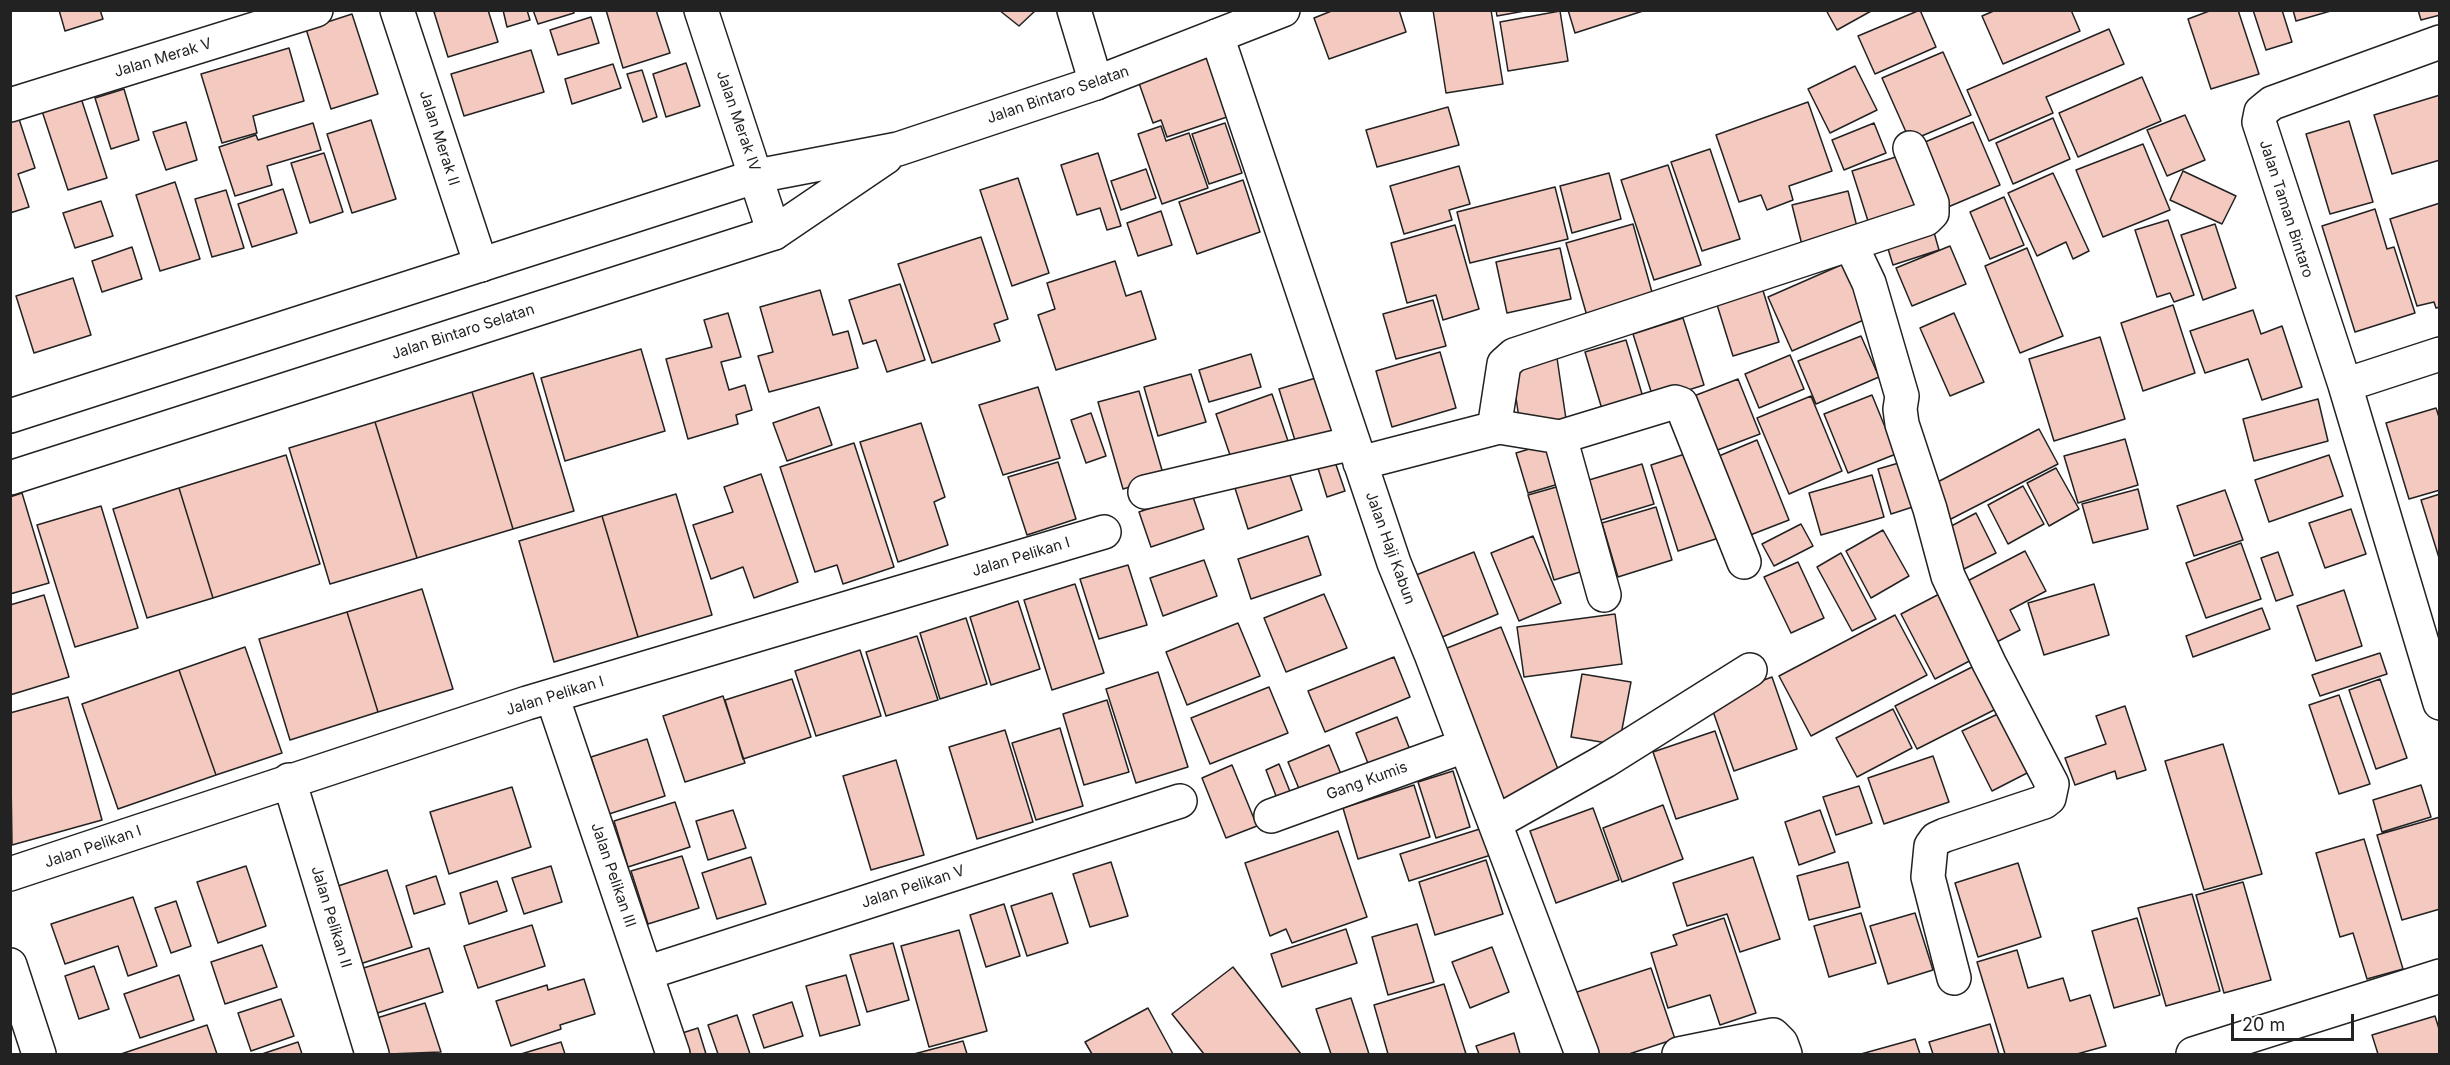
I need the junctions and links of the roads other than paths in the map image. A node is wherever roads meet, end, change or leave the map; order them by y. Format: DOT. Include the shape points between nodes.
graph roads {
  1 [pos="316,10"];
  2 [pos="397,10"];
  3 [pos="701,10"];
  4 [pos="1074,10"];
  5 [pos="1283,10"];
  6 [pos="1234,24"];
  7 [pos="2439,42"];
  8 [pos="1096,83"];
  9 [pos="10,105"];
  10 [pos="1910,148"];
  11 [pos="898,149"];
  12 [pos="757,176"];
  13 [pos="774,233"];
  14 [pos="1851,245"];
  15 [pos="481,265"];
  16 [pos="2439,354"];
  17 [pos="2345,385"];
  18 [pos="10,416"];
  19 [pos="1499,427"];
  20 [pos="1560,437"];
  21 [pos="1357,453"];
  22 [pos="10,478"];
  23 [pos="1145,492"];
  24 [pos="1104,532"];
  25 [pos="1744,562"];
  26 [pos="1604,595"];
  27 [pos="2427,619"];
  28 [pos="1750,670"];
  29 [pos="552,696"];
  30 [pos="2439,703"];
  31 [pos="1464,746"];
  32 [pos="289,780"];
  33 [pos="1180,801"];
  34 [pos="1271,816"];
  35 [pos="1495,823"];
  36 [pos="10,874"];
  37 [pos="10,965"];
  38 [pos="646,973"];
  39 [pos="2439,976"];
  40 [pos="1954,978"];
  41 [pos="39,1054"];
  42 [pos="372,1054"];
  43 [pos="674,1054"];
  44 [pos="1582,1054"];
  45 [pos="1679,1054"];
  46 [pos="1785,1054"];
  47 [pos="2193,1054"];
  1 -- 9 [label="street, Jalan Merak V"];
  2 -- 15 [label="street, Jalan Merak II"];
  3 -- 12 [label="street, Jalan Merak IV"];
  4 -- 8 [label="street"];
  5 -- 6 [label="street, Jalan Bintaro Selatan"];
  6 -- 8 [label="street, Jalan Bintaro Selatan"];
  6 -- 21 [label="street, Jalan Haji Kabun"];
  7 -- 17 [label="street, Jalan Taman Bintaro" via="2272,103 2262,112 2259,122"];
  8 -- 11 [label="street, Jalan Bintaro Selatan"];
  10 -- 14 [label="street" via="1932,203 1932,213 1926,219"];
  11 -- 12 [label="street, Jalan Bintaro Selatan"];
  11 -- 13 [label="street, Jalan Bintaro Selatan"];
  12 -- 13 [label="street, Jalan Merak IV"];
  12 -- 15 [label="street, Jalan Bintaro Selatan"];
  13 -- 22 [label="street, Jalan Bintaro Selatan"];
  14 -- 19 [label="street" via="1514,355 1504,364 1496,416"];
  14 -- 40 [label="street" via="1869,283 1902,396 1902,424 1948,576 2052,784 2049,798 2043,802 1944,835 1931,846 1928,877"];
  15 -- 18 [label="street, Jalan Bintaro Selatan"];
  16 -- 17 [label="street"];
  17 -- 27 [label="street, Jalan Taman Bintaro"];
  19 -- 20 [label="street"];
  19 -- 21 [label="street"];
  20 -- 25 [label="street" via="1675,402 1681,404"];
  20 -- 26 [label="street"];
  21 -- 23 [label="street"];
  21 -- 31 [label="street, Jalan Haji Kabun"];
  24 -- 29 [label="street, Jalan Pelikan I"];
  27 -- 30 [label="street, Jalan Taman Bintaro"];
  28 -- 35 [label="street" via="1605,761"];
  29 -- 32 [label="street, Jalan Pelikan I"];
  29 -- 38 [label="street, Jalan Pelikan III"];
  31 -- 34 [label="street, Gang Kumis"];
  31 -- 35 [label="street, Jalan Haji Kabun"];
  32 -- 36 [label="street, Jalan Pelikan I"];
  32 -- 42 [label="street, Jalan Pelikan II"];
  33 -- 38 [label="street, Jalan Pelikan V"];
  35 -- 44 [label="street, Jalan Haji Kabun"];
  37 -- 41 [label="street"];
  38 -- 43 [label="street, Jalan Pelikan III"];
  39 -- 47 [label="street"];
  45 -- 46 [label="street" via="1773,1035"];
}
